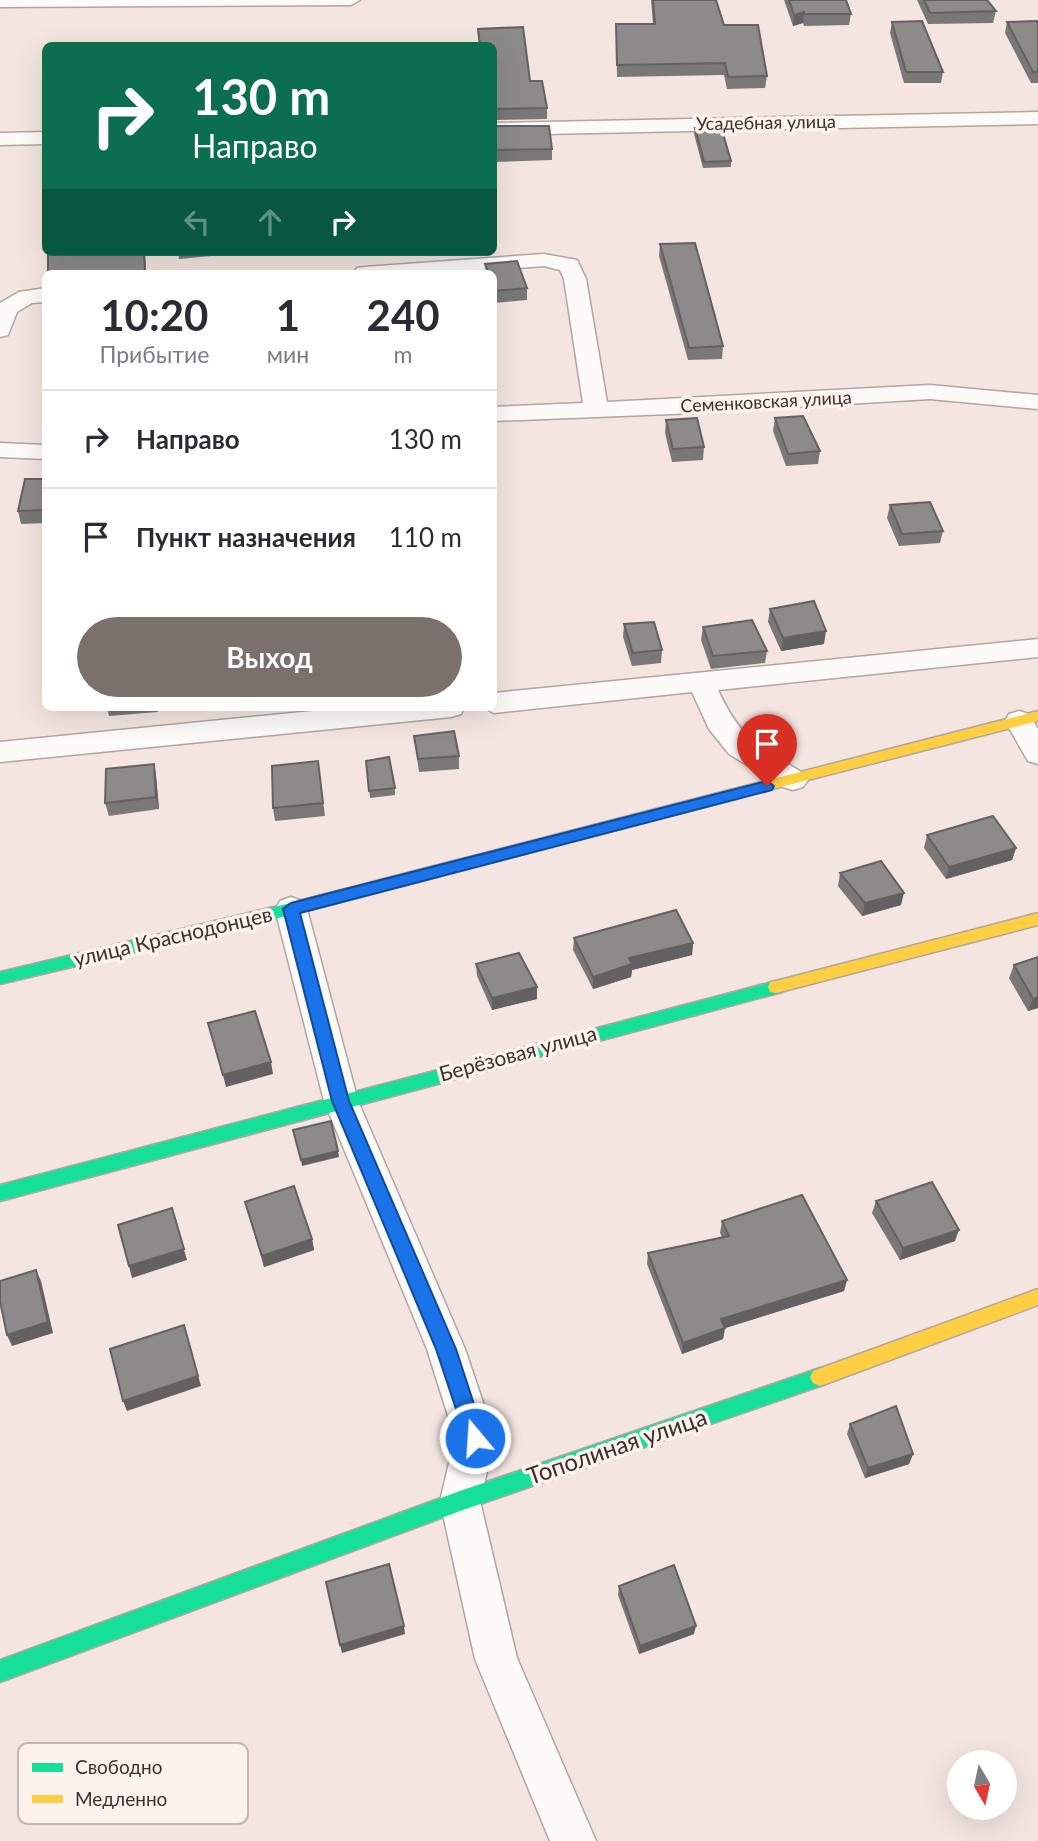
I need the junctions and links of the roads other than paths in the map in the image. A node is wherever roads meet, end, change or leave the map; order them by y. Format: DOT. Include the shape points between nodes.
graph roads {
  1 [pos="351,0"];
  2 [pos="0,2"];
  3 [pos="1038,118"];
  4 [pos="497,129"];
  5 [pos="42,138"];
  6 [pos="0,139"];
  7 [pos="406,270"];
  8 [pos="42,296"];
  9 [pos="0,330"];
  10 [pos="1038,402"];
  11 [pos="596,410"];
  12 [pos="497,414"];
  13 [pos="0,450"];
  14 [pos="42,452"];
  15 [pos="1038,648"];
  16 [pos="701,682"];
  17 [pos="497,703"];
  18 [pos="411,711"];
  19 [pos="1028,719"];
  20 [pos="0,752"];
  21 [pos="1038,754"];
  22 [pos="793,780"];
  23 [pos="291,909"];
  24 [pos="1038,919"];
  25 [pos="0,978"];
  26 [pos="341,1101"];
  27 [pos="0,1193"];
  28 [pos="1038,1297"];
  29 [pos="460,1501"];
  30 [pos="0,1671"];
  31 [pos="573,1841"];
  1 -- 2 [label="street"];
  3 -- 4 [label="street, Усадебная улица"];
  5 -- 6 [label="street"];
  7 -- 11 [label="street" via="544,260 569,265"];
  8 -- 9 [label="street" via="27,297 7,308"];
  10 -- 11 [label="street, Семенковская улица" via="930,392"];
  11 -- 12 [label="street, Семенковская улица"];
  13 -- 14 [label="street"];
  15 -- 16 [label="street"];
  16 -- 17 [label="street"];
  16 -- 22 [label="street" via="719,722 739,747"];
  18 -- 20 [label="street"];
  19 -- 21 [label="street"];
  19 -- 22 [label="street, улица Краснодонцев"];
  22 -- 23 [label="street, улица Краснодонцев"];
  23 -- 25 [label="street, улица Краснодонцев"];
  23 -- 26 [label="street"];
  24 -- 26 [label="street, Берёзовая улица"];
  26 -- 27 [label="street, Берёзовая улица"];
  26 -- 29 [label="street" via="446,1349 475,1438"];
  28 -- 29 [label="street, Тополиная улица"];
  29 -- 30 [label="street, Тополиная улица"];
  29 -- 31 [label="street" via="496,1659"];
}
